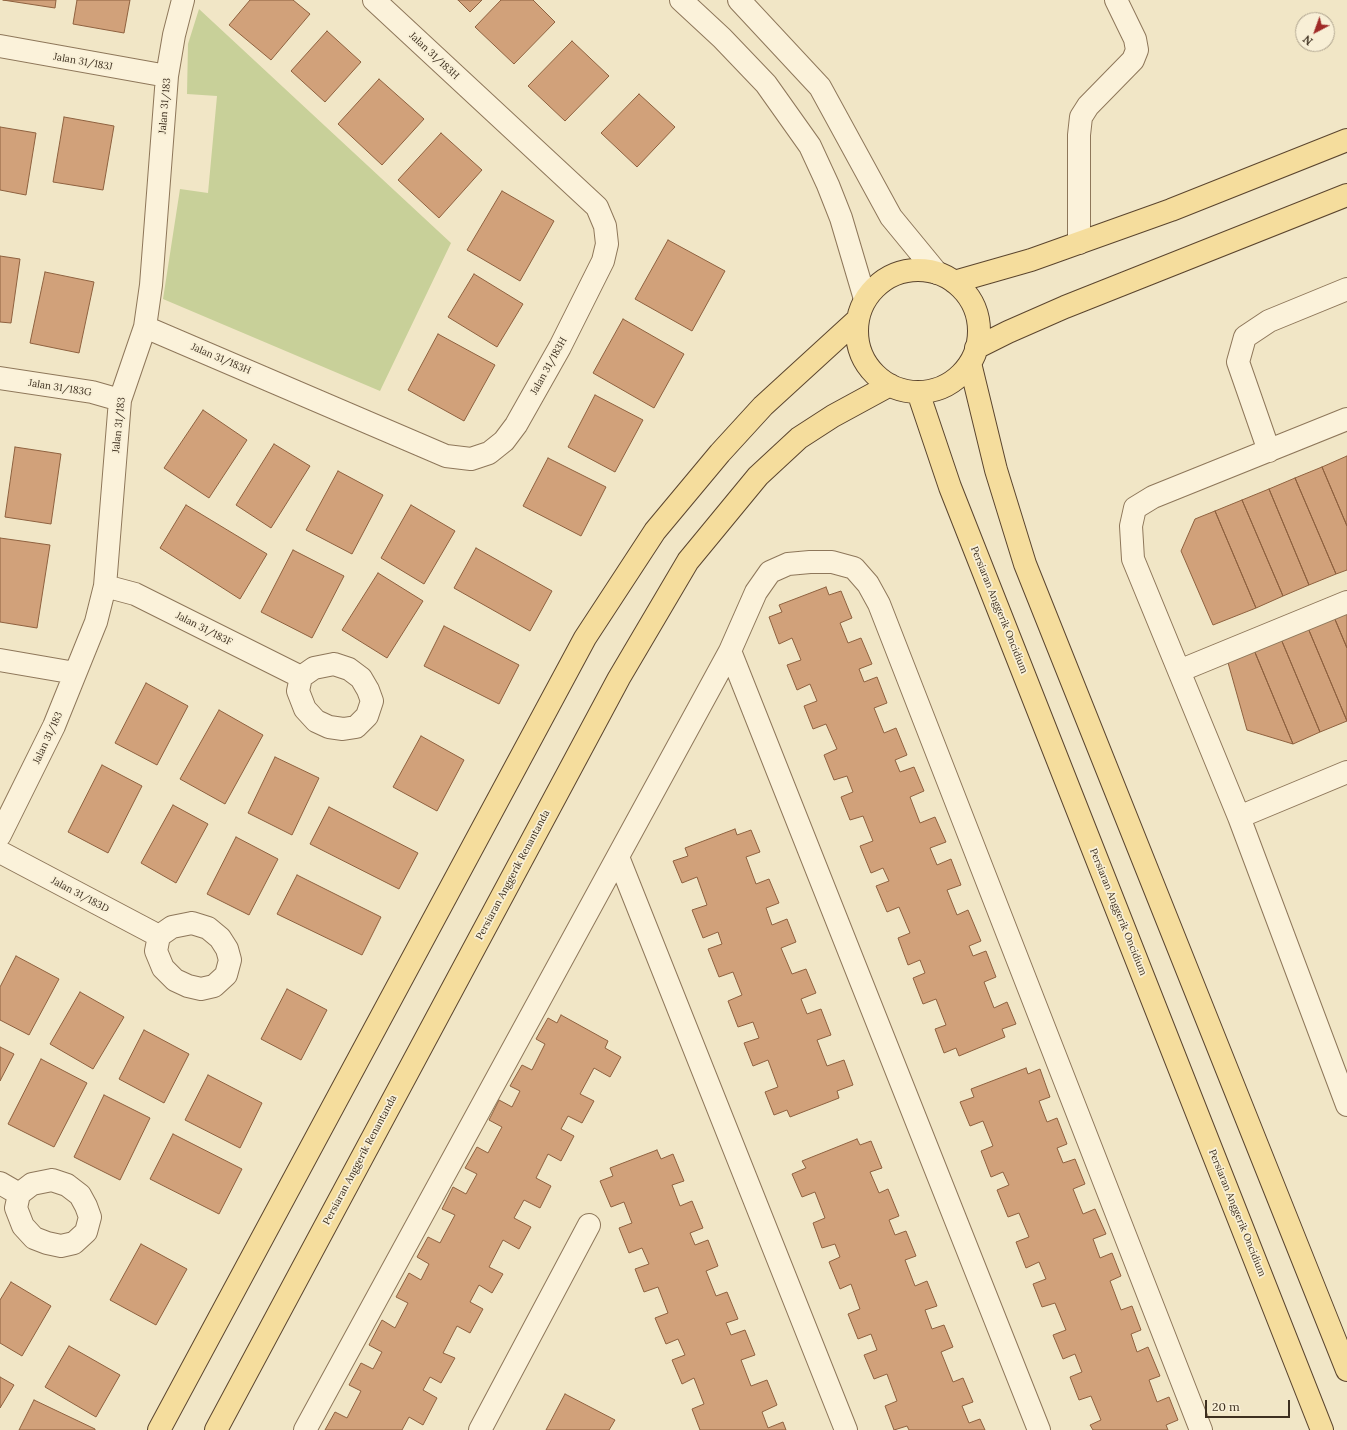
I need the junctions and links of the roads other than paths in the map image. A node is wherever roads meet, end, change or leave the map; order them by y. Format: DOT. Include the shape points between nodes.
graph roads {
  1 [pos="183,0"];
  2 [pos="374,0"];
  3 [pos="681,0"];
  4 [pos="739,0"];
  5 [pos="1116,0"];
  6 [pos="0,46"];
  7 [pos="167,76"];
  8 [pos="1347,140"];
  9 [pos="1347,195"];
  10 [pos="1079,243"];
  11 [pos="945,277"];
  12 [pos="1347,288"];
  13 [pos="865,300"];
  14 [pos="857,320"];
  15 [pos="145,327"];
  16 [pos="973,355"];
  17 [pos="0,378"];
  18 [pos="890,385"];
  19 [pos="918,392"];
  20 [pos="120,400"];
  21 [pos="1347,419"];
  22 [pos="1269,450"];
  23 [pos="105,586"];
  24 [pos="1347,602"];
  25 [pos="730,651"];
  26 [pos="0,660"];
  27 [pos="1179,671"];
  28 [pos="75,673"];
  29 [pos="301,678"];
  30 [pos="1347,772"];
  31 [pos="1239,817"];
  32 [pos="0,835"];
  33 [pos="0,852"];
  34 [pos="618,857"];
  35 [pos="159,936"];
  36 [pos="1347,1105"];
  37 [pos="0,1183"];
  38 [pos="20,1194"];
  39 [pos="589,1225"];
  40 [pos="1347,1370"];
  41 [pos="159,1430"];
  42 [pos="216,1430"];
  43 [pos="305,1430"];
  44 [pos="480,1430"];
  45 [pos="846,1430"];
  46 [pos="1039,1430"];
  47 [pos="1201,1430"];
  48 [pos="1322,1430"];
  1 -- 7 [label="street, Jalan 31/183"];
  2 -- 15 [label="street, Jalan 31/183H" via="597,207 605,226 607,244 604,261 516,425 504,441 489,453 471,458 446,456"];
  3 -- 13 [label="street" via="766,84 810,146 841,218"];
  4 -- 11 [label="street" via="820,87 891,217"];
  5 -- 10 [label="street" via="1135,39 1137,50 1133,60 1088,106 1082,117 1079,135"];
  6 -- 7 [label="street, Jalan 31/183J"];
  7 -- 15 [label="street, Jalan 31/183" via="151,285"];
  8 -- 10 [label="main road" via="1171,210"];
  9 -- 16 [label="main road" via="1065,307 1008,332"];
  10 -- 11 [label="main road" via="1031,260"];
  11 -- 13 [label="main road" via="916,270 896,274 878,284"];
  11 -- 16 [label="main road" via="964,292 973,304 978,319"];
  12 -- 22 [label="street" via="1269,321 1245,337 1238,362"];
  13 -- 14 [label="main road"];
  14 -- 18 [label="main road" via="863,358 879,378"];
  14 -- 41 [label="main road" via="763,406 720,453 655,531 585,638"];
  15 -- 20 [label="street, Jalan 31/183"];
  16 -- 19 [label="main road" via="960,375 948,384"];
  16 -- 40 [label="main road" via="996,470 1025,564"];
  17 -- 20 [label="street, Jalan 31/183G" via="92,392"];
  18 -- 19 [label="main road" via="908,392"];
  18 -- 42 [label="main road, Persiaran Anggerik Renantanda" via="799,438 758,476 688,561 619,678"];
  19 -- 48 [label="main road, Persiaran Anggerik Oncidium" via="950,487"];
  20 -- 23 [label="street, Jalan 31/183"];
  21 -- 22 [label="street"];
  22 -- 27 [label="street" via="1153,497 1135,508 1131,526 1133,559"];
  23 -- 28 [label="street, Jalan 31/183" via="96,622"];
  23 -- 29 [label="street, Jalan 31/183F" via="135,594"];
  24 -- 27 [label="street"];
  25 -- 34 [label="street"];
  25 -- 46 [label="street"];
  25 -- 47 [label="street" via="756,592 770,572 788,564 832,562 854,568 868,584 879,604"];
  26 -- 28 [label="street"];
  27 -- 31 [label="street"];
  28 -- 32 [label="street, Jalan 31/183" via="54,726"];
  30 -- 31 [label="street"];
  31 -- 36 [label="street"];
  33 -- 35 [label="street, Jalan 31/183D"];
  34 -- 43 [label="street"];
  34 -- 45 [label="street"];
  37 -- 38 [label="street"];
  39 -- 44 [label="street"];
}
